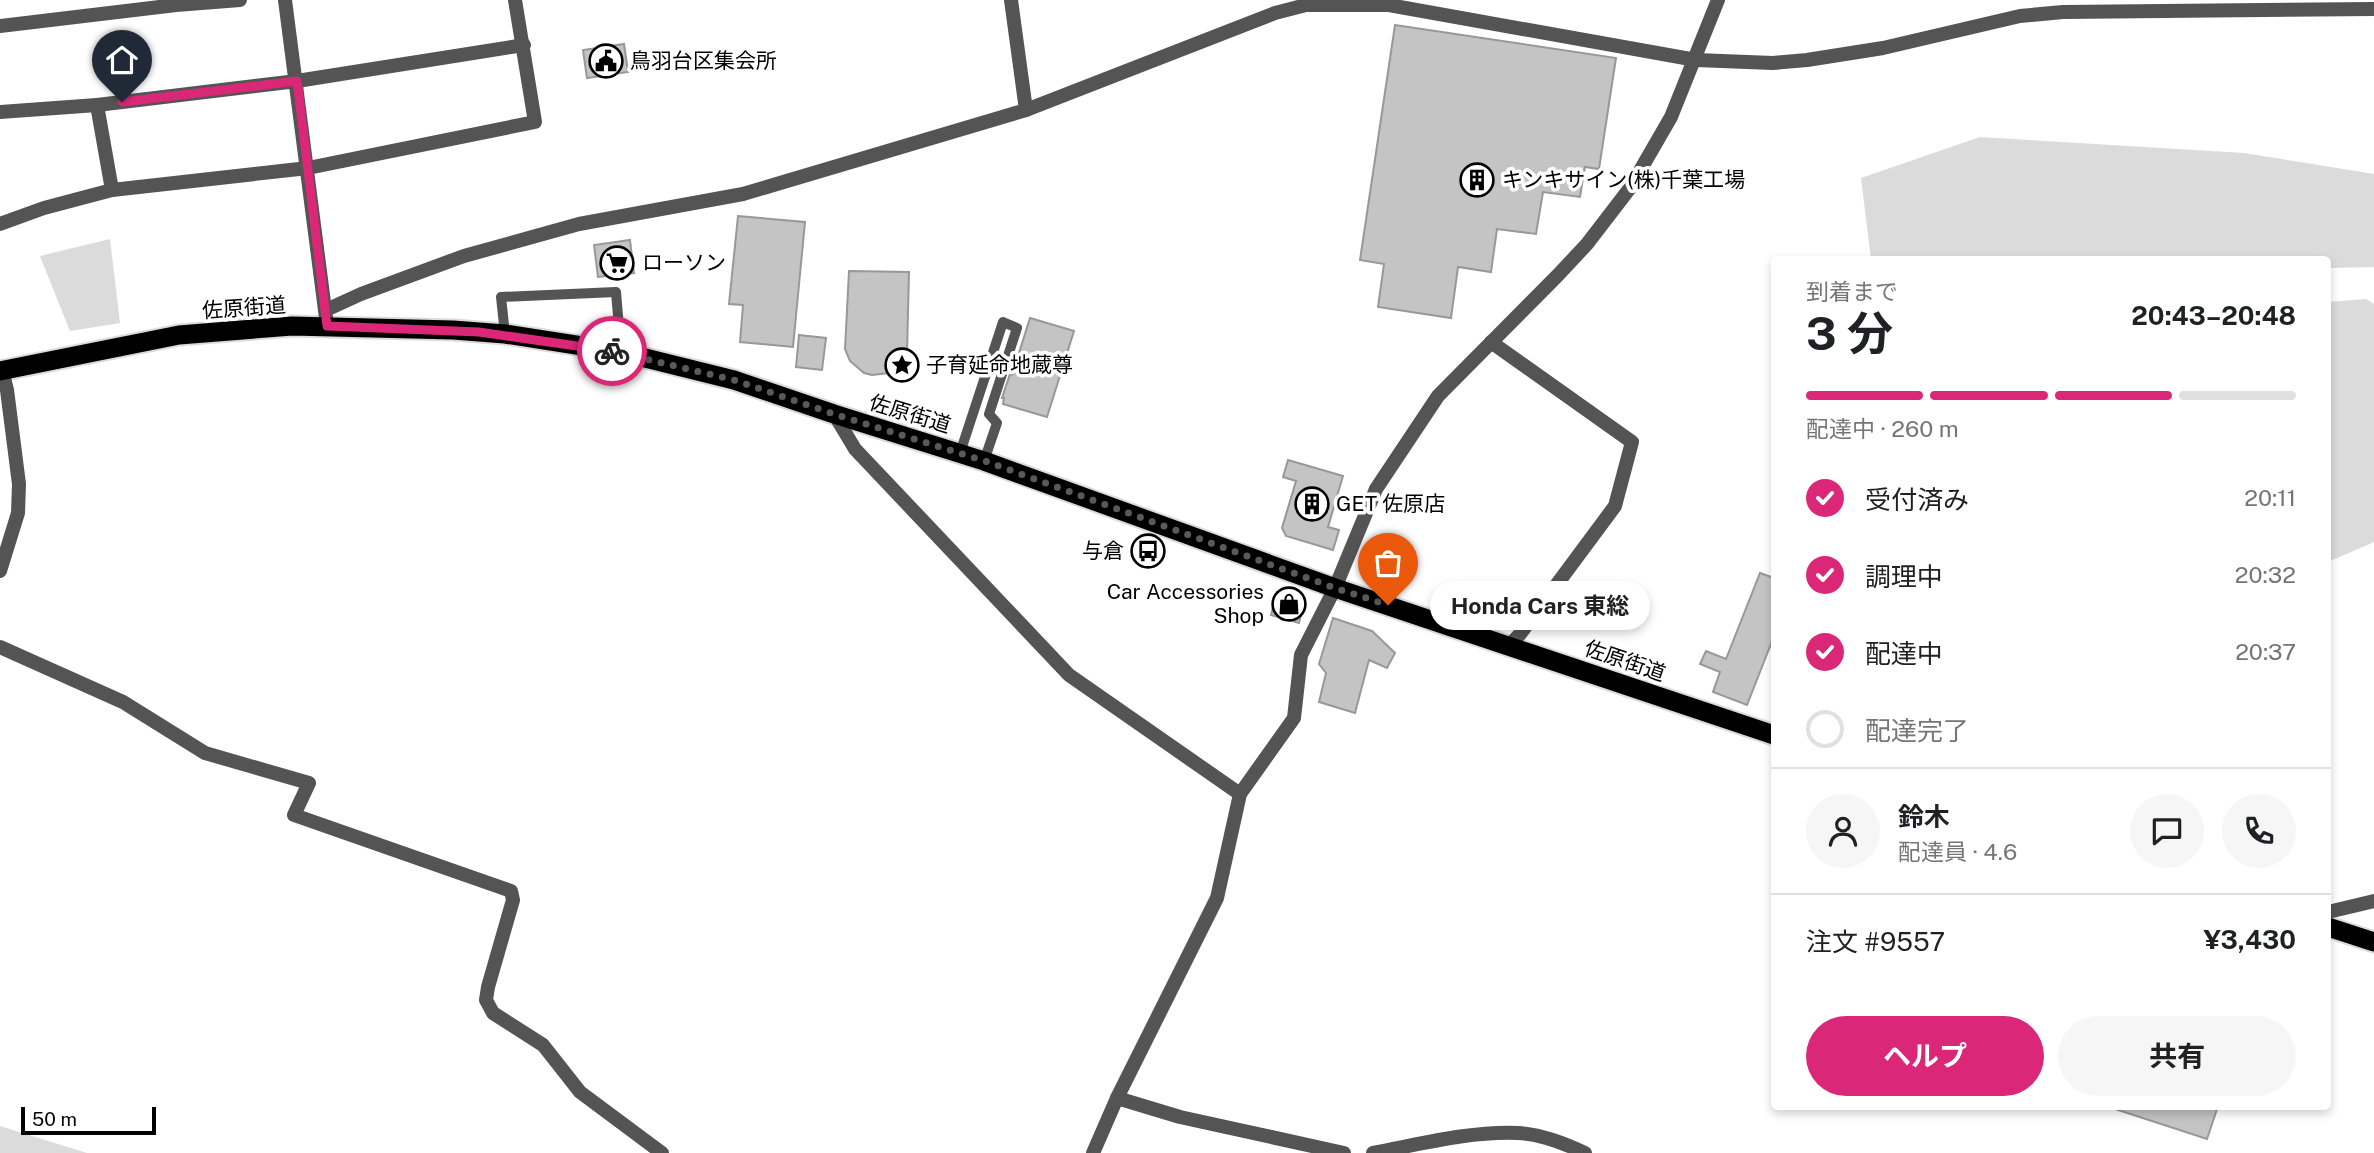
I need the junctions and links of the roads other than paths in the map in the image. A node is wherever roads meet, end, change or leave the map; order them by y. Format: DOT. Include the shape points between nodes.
graph roads {
  1 [pos="240,0"];
  2 [pos="285,0"];
  3 [pos="515,0"];
  4 [pos="1012,0"];
  5 [pos="1718,0"];
  6 [pos="176,2"];
  7 [pos="2374,9"];
  8 [pos="0,26"];
  9 [pos="524,46"];
  10 [pos="1696,60"];
  11 [pos="297,81"];
  12 [pos="97,105"];
  13 [pos="1026,110"];
  14 [pos="0,112"];
  15 [pos="308,167"];
  16 [pos="112,190"];
  17 [pos="0,223"];
  18 [pos="326,318"];
  19 [pos="505,334"];
  20 [pos="1491,342"];
  21 [pos="621,352"];
  22 [pos="1,370"];
  23 [pos="834,414"];
  24 [pos="960,453"];
  25 [pos="985,461"];
  26 [pos="0,570"];
  27 [pos="1335,588"];
  28 [pos="0,646"];
  29 [pos="1509,646"];
  30 [pos="1771,733"];
  31 [pos="1240,794"];
  32 [pos="2374,901"];
  33 [pos="2331,911"];
  34 [pos="2331,928"];
  35 [pos="2374,942"];
  36 [pos="1117,1098"];
  37 [pos="662,1153"];
  38 [pos="1093,1153"];
  39 [pos="1344,1153"];
  40 [pos="1373,1153"];
  41 [pos="1585,1153"];
  1 -- 6 [label="street"];
  2 -- 11 [label="street"];
  3 -- 9 [label="street"];
  4 -- 13 [label="street"];
  5 -- 10 [label="street"];
  6 -- 8 [label="street"];
  7 -- 10 [label="street" via="2063,12 2020,16 1883,48 1807,60"];
  9 -- 11 [label="street"];
  9 -- 15 [label="street" via="535,122"];
  10 -- 13 [label="street" via="1389,5 1306,5"];
  10 -- 20 [label="street" via="1665,129 1630,188 1569,264"];
  11 -- 12 [label="street"];
  11 -- 15 [label="street"];
  12 -- 14 [label="street"];
  12 -- 16 [label="street"];
  13 -- 18 [label="street" via="743,194 579,224 477,252 361,294"];
  15 -- 16 [label="street"];
  15 -- 18 [label="street"];
  16 -- 17 [label="street"];
  18 -- 19 [label="highway, 佐原街道"];
  18 -- 22 [label="highway, 佐原街道" via="292,326 179,335"];
  19 -- 21 [label="highway, 佐原街道"];
  19 -- 21 [label="lane" via="501,297 616,292"];
  20 -- 27 [label="street" via="1438,396 1376,489"];
  20 -- 29 [label="street" via="1632,442 1615,506"];
  21 -- 23 [label="highway, 佐原街道" via="734,380"];
  22 -- 26 [label="street" via="19,484 18,513"];
  23 -- 24 [label="highway, 佐原街道"];
  23 -- 31 [label="street" via="855,449 1069,675"];
  24 -- 25 [label="highway, 佐原街道"];
  24 -- 25 [label="lane" via="1003,322 1017,328 989,414 997,423"];
  25 -- 27 [label="highway, 佐原街道"];
  27 -- 29 [label="highway, 佐原街道"];
  27 -- 31 [label="street" via="1301,655 1294,718"];
  28 -- 37 [label="street" via="123,702 205,752 309,783 295,815 511,891 513,900 486,1000 493,1013 543,1045 580,1092"];
  29 -- 30 [label="highway, 佐原街道"];
  31 -- 36 [label="street" via="1217,898"];
  32 -- 33 [label="street"];
  34 -- 35 [label="highway"];
  36 -- 38 [label="street"];
  36 -- 39 [label="street" via="1180,1117"];
  40 -- 41 [label="street" via="1477,1135 1519,1133"];
}
